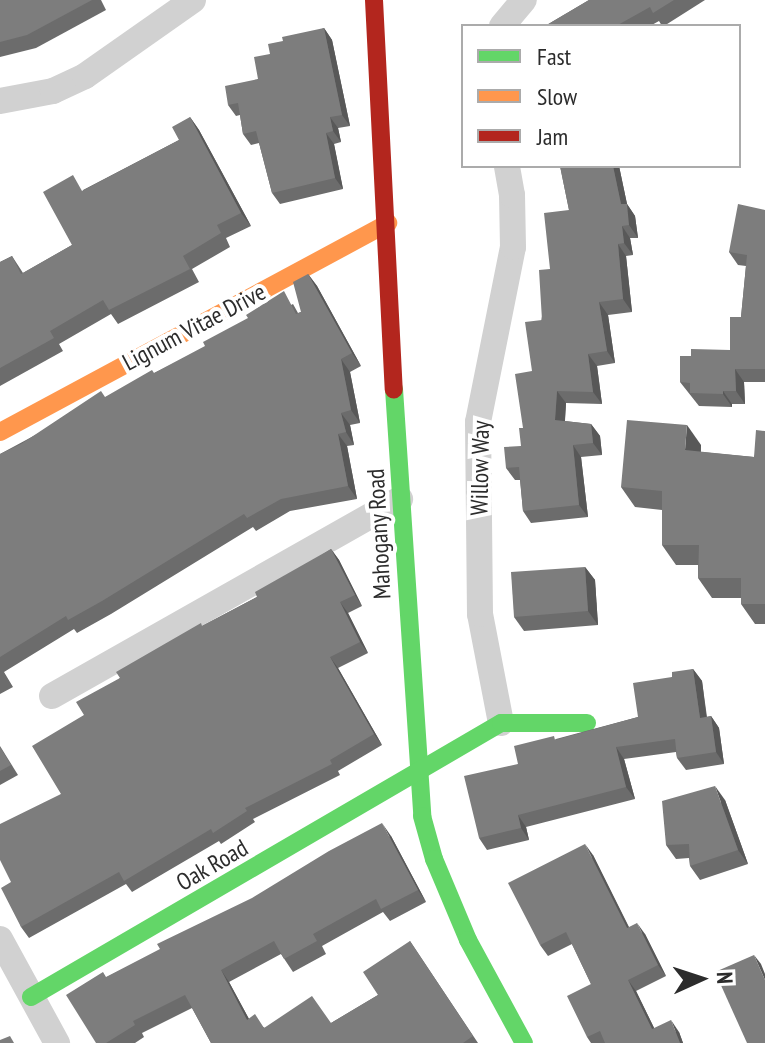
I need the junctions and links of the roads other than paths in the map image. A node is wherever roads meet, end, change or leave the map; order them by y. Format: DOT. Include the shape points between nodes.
graph roads {
  1 [pos="193,0"];
  2 [pos="374,0"];
  3 [pos="524,0"];
  4 [pos="504,24"];
  5 [pos="0,101"];
  6 [pos="507,168"];
  7 [pos="388,223"];
  8 [pos="0,432"];
  9 [pos="400,499"];
  10 [pos="52,696"];
  11 [pos="501,723"];
  12 [pos="587,723"];
  13 [pos="417,775"];
  14 [pos="0,939"];
  15 [pos="31,997"];
  16 [pos="57,1043"];
  17 [pos="524,1043"];
  1 -- 5 [label="street" via="85,76 53,91"];
  2 -- 7 [label="street, Mahogany Road"];
  3 -- 4 [label="street"];
  6 -- 11 [label="street, Willow Way" via="513,247 478,422 480,614"];
  7 -- 8 [label="street, Lignum Vitae Drive"];
  7 -- 9 [label="street, Mahogany Road"];
  9 -- 10 [label="street"];
  9 -- 13 [label="street, Mahogany Road"];
  11 -- 12 [label="street"];
  11 -- 13 [label="street"];
  13 -- 15 [label="street, Oak Road"];
  13 -- 17 [label="street, Mahogany Road" via="434,859 468,940"];
  14 -- 15 [label="street"];
  15 -- 16 [label="street"];
}
